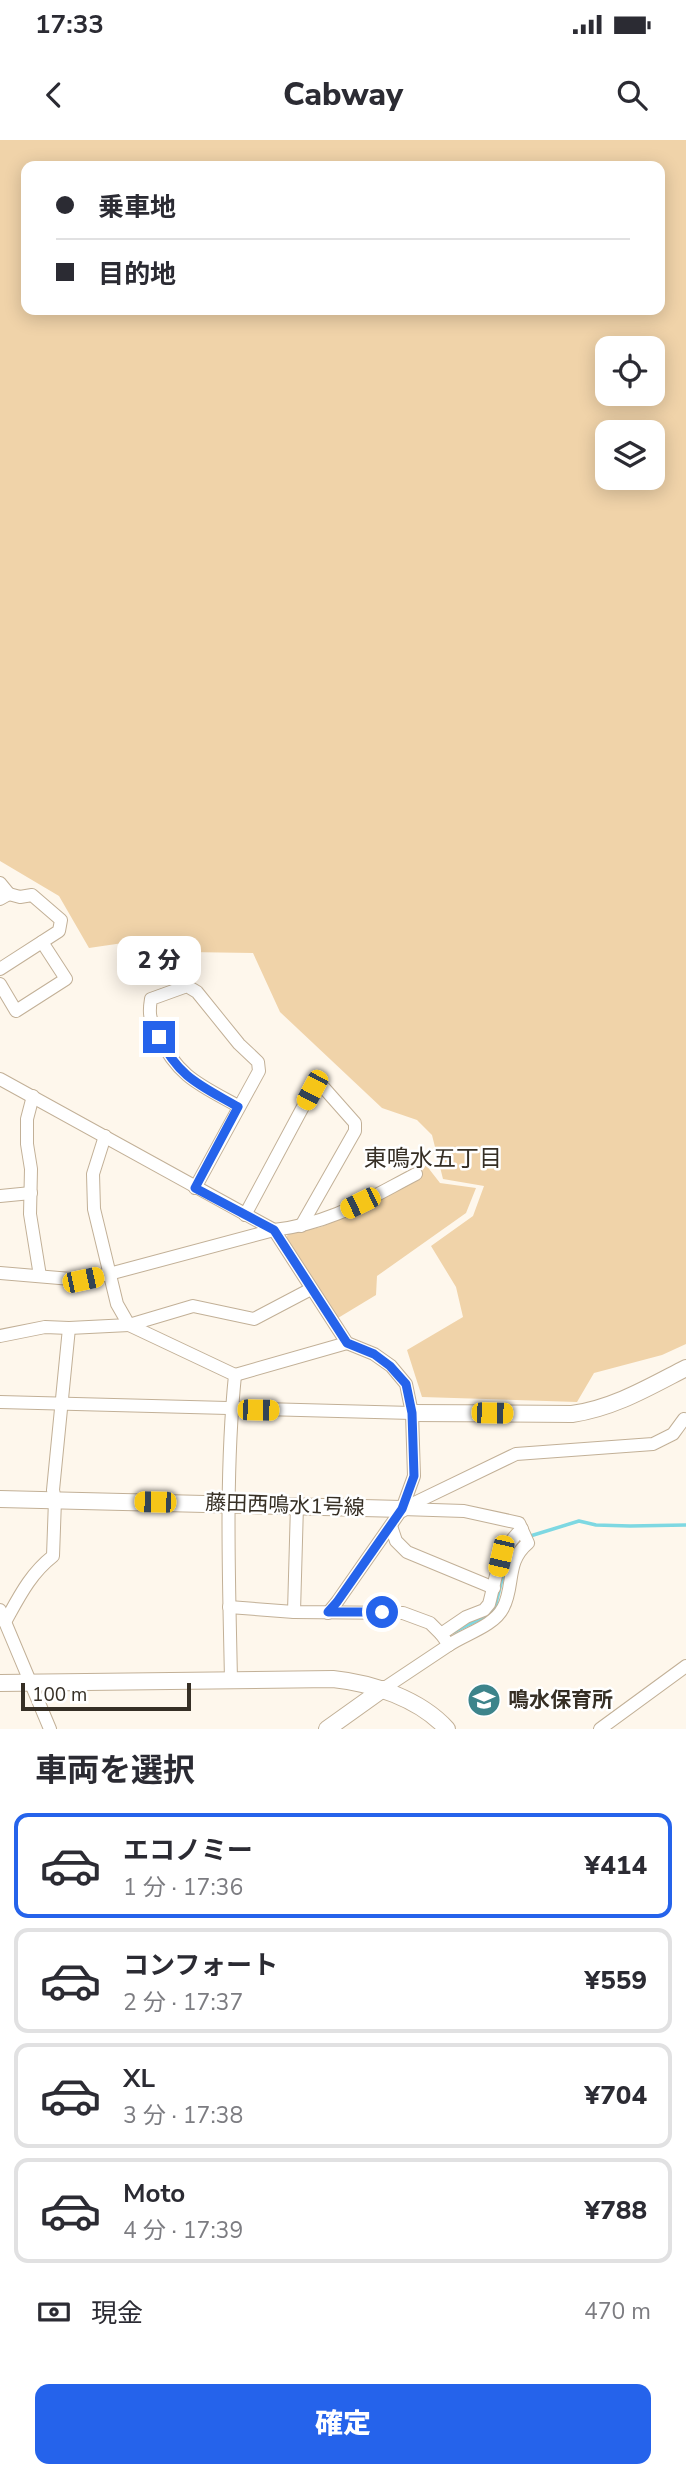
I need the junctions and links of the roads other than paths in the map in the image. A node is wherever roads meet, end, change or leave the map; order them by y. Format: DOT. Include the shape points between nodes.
graph roads {
  1 [pos="0,883"];
  2 [pos="5,897"];
  3 [pos="42,942"];
  4 [pos="0,969"];
  5 [pos="0,984"];
  6 [pos="0,1079"];
  7 [pos="33,1096"];
  8 [pos="238,1107"];
  9 [pos="105,1136"];
  10 [pos="416,1174"];
  11 [pos="195,1188"];
  12 [pos="31,1193"];
  13 [pos="0,1196"];
  14 [pos="245,1215"];
  15 [pos="301,1226"];
  16 [pos="274,1230"];
  17 [pos="0,1273"];
  18 [pos="109,1274"];
  19 [pos="40,1276"];
  20 [pos="311,1289"];
  21 [pos="129,1325"];
  22 [pos="69,1328"];
  23 [pos="0,1336"];
  24 [pos="347,1343"];
  25 [pos="686,1368"];
  26 [pos="235,1375"];
  27 [pos="0,1402"];
  28 [pos="62,1403"];
  29 [pos="232,1409"];
  30 [pos="412,1413"];
  31 [pos="684,1419"];
  32 [pos="0,1499"];
  33 [pos="55,1500"];
  34 [pos="230,1504"];
  35 [pos="297,1505"];
  36 [pos="402,1509"];
  37 [pos="391,1526"];
  38 [pos="525,1535"];
  39 [pos="494,1588"];
  40 [pos="229,1607"];
  41 [pos="294,1612"];
  42 [pos="328,1612"];
  43 [pos="3,1616"];
  44 [pos="445,1639"];
  45 [pos="686,1666"];
  46 [pos="231,1679"];
  47 [pos="32,1682"];
  48 [pos="0,1683"];
  49 [pos="383,1689"];
  50 [pos="603,1728"];
  51 [pos="50,1729"];
  52 [pos="327,1729"];
  53 [pos="447,1729"];
  1 -- 2 [label="street"];
  2 -- 3 [label="street" via="32,895 61,919 59,931"];
  3 -- 4 [label="street"];
  3 -- 5 [label="street" via="66,979 16,1011"];
  6 -- 7 [label="street"];
  7 -- 9 [label="street"];
  7 -- 12 [label="street" via="27,1119"];
  8 -- 8 [label="street" via="259,1071 258,1062 187,986 151,999 148,1015 169,1058 191,1080"];
  8 -- 11 [label="street"];
  9 -- 11 [label="street"];
  9 -- 18 [label="street" via="93,1174 94,1209"];
  10 -- 15 [label="street" via="331,1218"];
  11 -- 14 [label="street"];
  12 -- 13 [label="street"];
  12 -- 19 [label="street"];
  14 -- 15 [label="street" via="312,1090 324,1088 355,1123 355,1130"];
  14 -- 16 [label="street"];
  15 -- 16 [label="street"];
  16 -- 18 [label="street"];
  16 -- 20 [label="street"];
  17 -- 19 [label="street"];
  18 -- 19 [label="street" via="83,1280"];
  18 -- 21 [label="street" via="117,1304"];
  20 -- 21 [label="street" via="254,1318 193,1306"];
  20 -- 24 [label="street"];
  21 -- 22 [label="street"];
  21 -- 26 [label="street"];
  22 -- 23 [label="street" via="45,1327"];
  22 -- 28 [label="street"];
  24 -- 26 [label="street"];
  24 -- 30 [label="street" via="390,1366 406,1384"];
  25 -- 30 [label="street" via="597,1410 572,1414"];
  26 -- 29 [label="street"];
  27 -- 28 [label="street"];
  28 -- 29 [label="street"];
  28 -- 33 [label="street"];
  29 -- 30 [label="street"];
  29 -- 34 [label="street"];
  30 -- 36 [label="street" via="414,1476"];
  31 -- 36 [label="street" via="673,1434 653,1444 516,1454"];
  32 -- 33 [label="street, 藤田西鳴水1号線"];
  33 -- 34 [label="street, 藤田西鳴水1号線"];
  33 -- 43 [label="street" via="52,1556"];
  34 -- 35 [label="street, 藤田西鳴水1号線"];
  34 -- 40 [label="street"];
  35 -- 36 [label="street, 藤田西鳴水1号線"];
  35 -- 41 [label="street"];
  36 -- 37 [label="street"];
  36 -- 38 [label="street" via="464,1511 508,1519 519,1523"];
  37 -- 39 [label="street" via="396,1541 407,1552"];
  37 -- 42 [label="street"];
  38 -- 39 [label="street" via="509,1541"];
  38 -- 44 [label="street" via="514,1559 503,1608 493,1620"];
  39 -- 44 [label="street" via="484,1610 466,1617"];
  40 -- 41 [label="street"];
  40 -- 46 [label="street"];
  41 -- 42 [label="street"];
  42 -- 44 [label="street" via="403,1614 429,1623"];
  43 -- 47 [label="street"];
  44 -- 49 [label="street"];
  45 -- 50 [label="street"];
  46 -- 47 [label="street"];
  46 -- 49 [label="street" via="333,1679"];
  47 -- 48 [label="street"];
  47 -- 51 [label="street"];
  49 -- 52 [label="street"];
  49 -- 53 [label="street" via="428,1712"];
}
